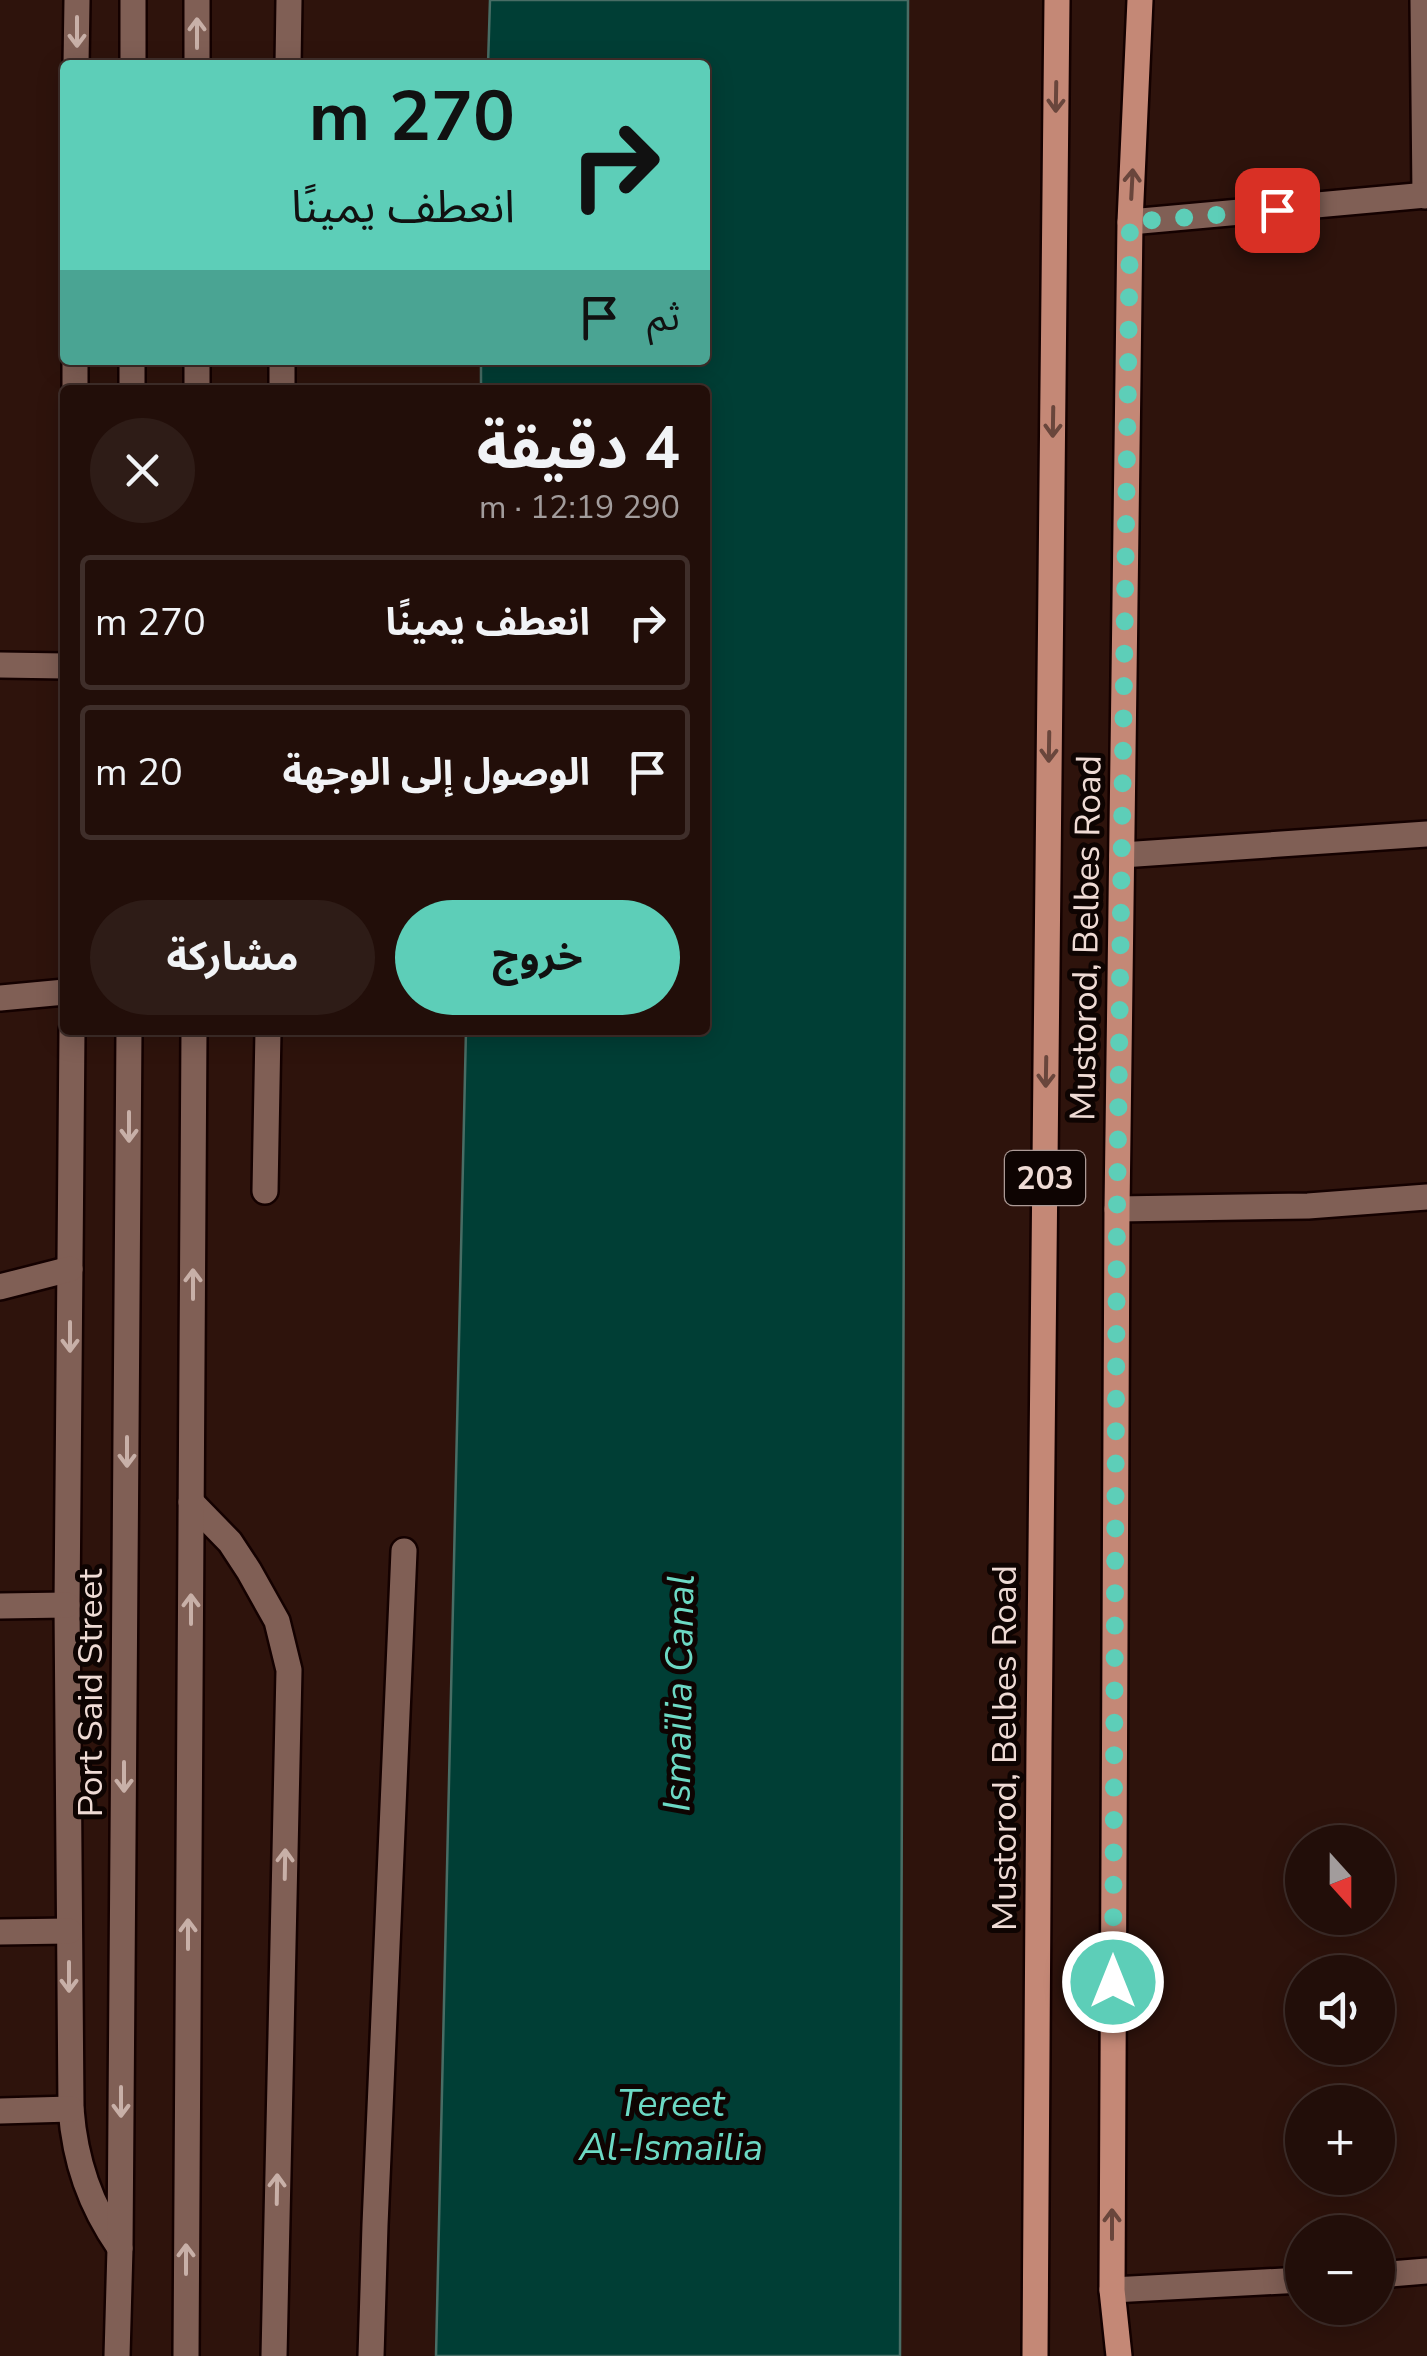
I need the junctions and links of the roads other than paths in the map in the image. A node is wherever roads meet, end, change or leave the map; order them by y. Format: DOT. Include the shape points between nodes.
graph roads {
  1 [pos="77,0"];
  2 [pos="133,0"];
  3 [pos="197,0"];
  4 [pos="289,0"];
  5 [pos="1057,0"];
  6 [pos="1140,0"];
  7 [pos="1423,0"];
  8 [pos="76,60"];
  9 [pos="133,60"];
  10 [pos="197,60"];
  11 [pos="288,60"];
  12 [pos="1426,195"];
  13 [pos="1130,222"];
  14 [pos="0,665"];
  15 [pos="60,666"];
  16 [pos="1427,834"];
  17 [pos="1122,854"];
  18 [pos="60,992"];
  19 [pos="0,998"];
  20 [pos="72,1035"];
  21 [pos="129,1035"];
  22 [pos="194,1035"];
  23 [pos="268,1035"];
  24 [pos="265,1191"];
  25 [pos="1427,1198"];
  26 [pos="1117,1210"];
  27 [pos="70,1268"];
  28 [pos="0,1288"];
  29 [pos="191,1502"];
  30 [pos="404,1551"];
  31 [pos="67,1604"];
  32 [pos="0,1606"];
  33 [pos="69,1931"];
  34 [pos="0,1932"];
  35 [pos="71,2109"];
  36 [pos="0,2111"];
  37 [pos="120,2248"];
  38 [pos="1427,2272"];
  39 [pos="1395,2274"];
  40 [pos="1285,2281"];
  41 [pos="1112,2290"];
  42 [pos="117,2356"];
  43 [pos="186,2356"];
  44 [pos="274,2356"];
  45 [pos="371,2356"];
  46 [pos="1035,2356"];
  47 [pos="1118,2356"];
  1 -- 8 [label="main road, one-way"];
  2 -- 9 [label="main road"];
  10 -- 3 [label="main road, one-way"];
  4 -- 11 [label="main road"];
  5 -- 46 [label="main road, Mustorod, Belbes Road / 203, one-way"];
  13 -- 6 [label="main road, Mustorod, Belbes Road / 203, one-way"];
  7 -- 12 [label="main road"];
  12 -- 13 [label="main road"];
  13 -- 17 [label="main road, Mustorod, Belbes Road / 203"];
  14 -- 15 [label="main road"];
  16 -- 17 [label="main road"];
  17 -- 26 [label="main road, Mustorod, Belbes Road / 203"];
  18 -- 19 [label="main road"];
  20 -- 27 [label="main road"];
  21 -- 37 [label="main road, Port Said Street, one-way"];
  29 -- 22 [label="main road, one-way"];
  23 -- 24 [label="main road"];
  25 -- 26 [label="main road"];
  41 -- 26 [label="main road, Mustorod, Belbes Road / 203, one-way"];
  27 -- 28 [label="main road"];
  27 -- 31 [label="main road, one-way"];
  43 -- 29 [label="main road, one-way"];
  44 -- 29 [label="main road, one-way" via="289,1670 276,1621 250,1571"];
  30 -- 45 [label="main road"];
  31 -- 32 [label="main road"];
  31 -- 33 [label="main road"];
  33 -- 34 [label="main road"];
  33 -- 35 [label="main road, one-way"];
  35 -- 36 [label="main road"];
  35 -- 37 [label="main road" via="80,2168"];
  37 -- 42 [label="main road, Port Said Street"];
  38 -- 39 [label="main road"];
  40 -- 41 [label="main road"];
  41 -- 47 [label="main road, Mustorod, Belbes Road / 203"];
}
